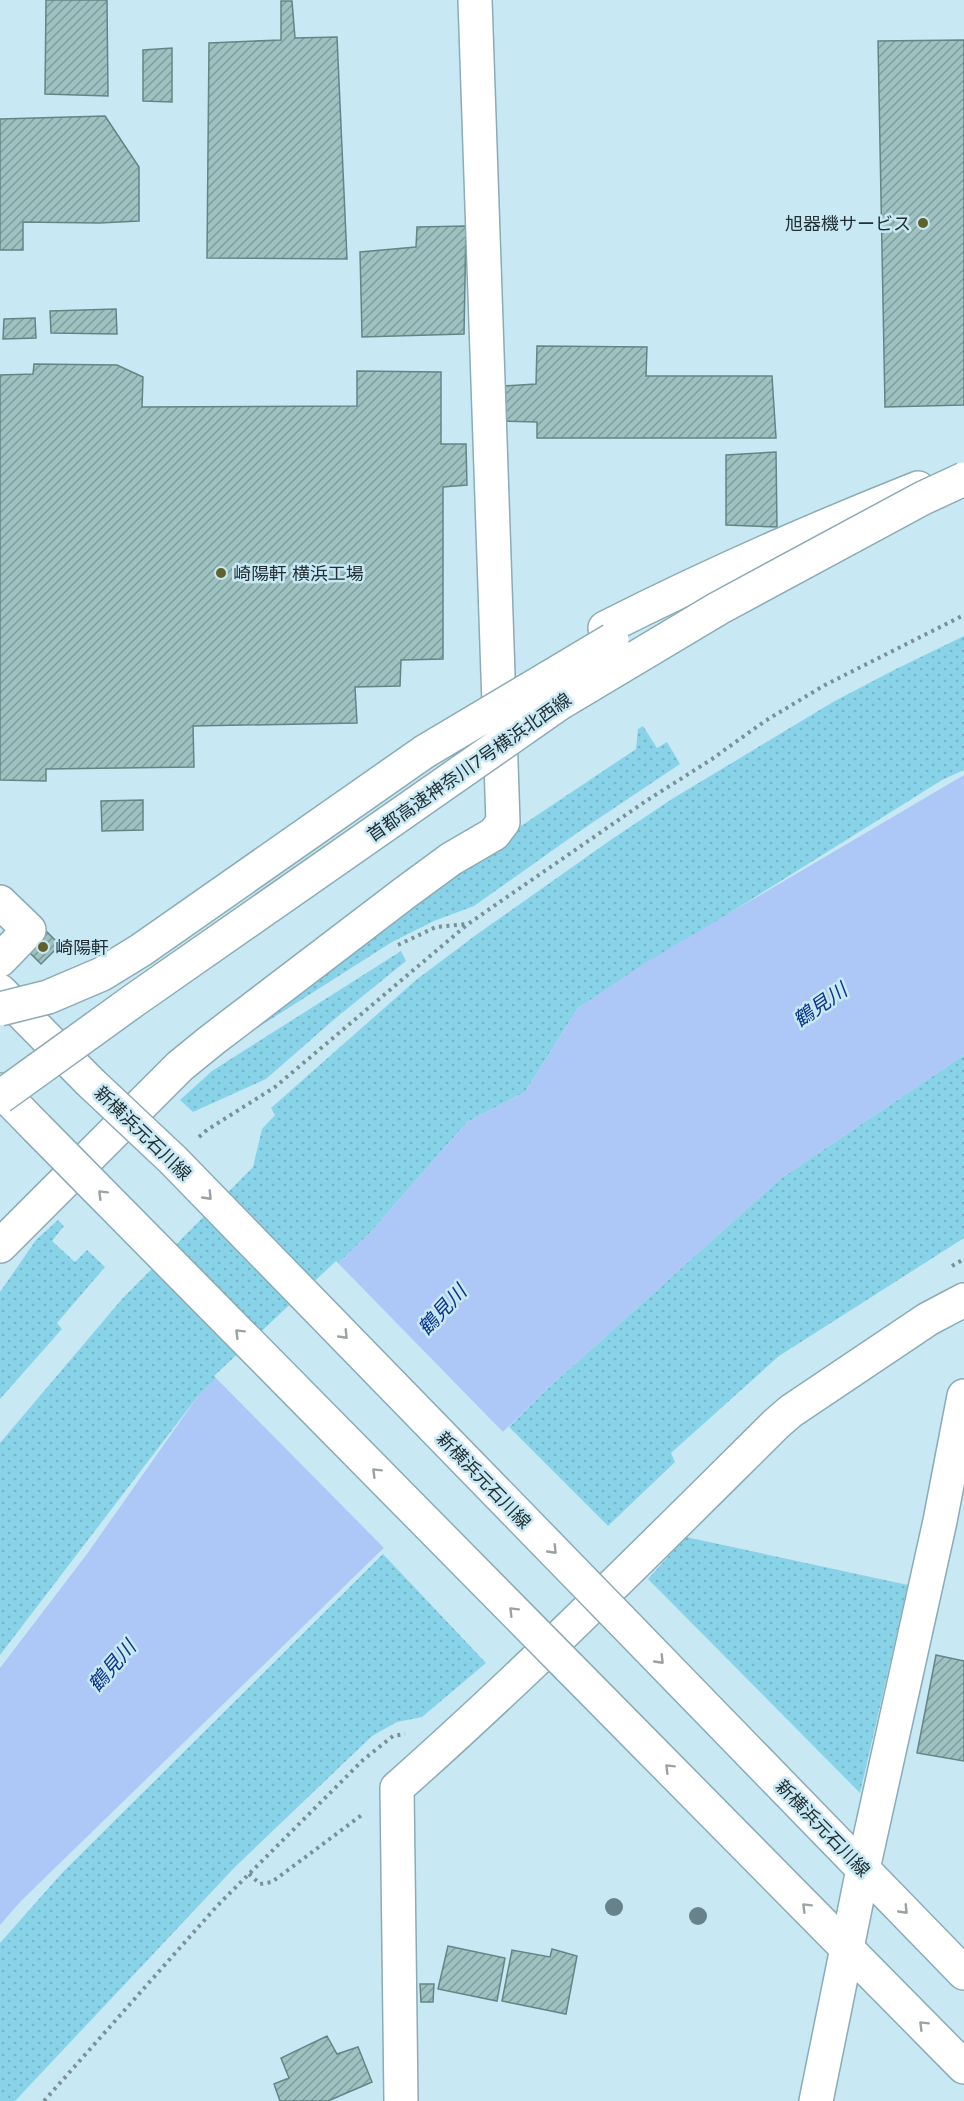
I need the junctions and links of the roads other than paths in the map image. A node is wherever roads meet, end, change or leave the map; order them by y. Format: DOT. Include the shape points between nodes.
graph roads {
  1 [pos="475,0"];
  2 [pos="964,470"];
  3 [pos="964,479"];
  4 [pos="964,487"];
  5 [pos="964,501"];
  6 [pos="0,902"];
  7 [pos="0,960"];
  8 [pos="0,991"];
  9 [pos="0,996"];
  10 [pos="0,1009"];
  11 [pos="0,1090"];
  12 [pos="0,1097"];
  13 [pos="0,1115"];
  14 [pos="0,1246"];
  15 [pos="964,1300"];
  16 [pos="964,1396"];
  17 [pos="952,1524"];
  18 [pos="863,1869"];
  19 [pos="848,1948"];
  20 [pos="964,1973"];
  21 [pos="964,2067"];
  22 [pos="401,2101"];
  23 [pos="816,2101"];
  1 -- 14 [label="main road" via="503,822 494,834 406,892 180,1066"];
  2 -- 9 [label="main road" via="760,554 605,628 415,742 136,938 41,986"];
  3 -- 12 [label="main road, 首都高速神奈川7号横浜北西線, bridge" via="739,597 560,703"];
  4 -- 10 [label="main road, bridge" via="761,568 612,640 424,752 102,974 48,997"];
  5 -- 13 [label="main road, 首都高速神奈川7号横浜北西線" via="724,619 570,713"];
  6 -- 7 [label="main road" via="29,930"];
  8 -- 18 [label="main road, 新横浜元石川線, one-way, bridge" via="173,1160"];
  19 -- 11 [label="main road, one-way, bridge"];
  15 -- 22 [label="main road" via="928,1319 791,1411 464,1729 397,1788"];
  16 -- 17 [label="main road"];
  17 -- 18 [label="main road"];
  18 -- 19 [label="main road"];
  18 -- 20 [label="main road, 新横浜元石川線, one-way"];
  21 -- 19 [label="main road, one-way"];
  19 -- 23 [label="main road"];
}
